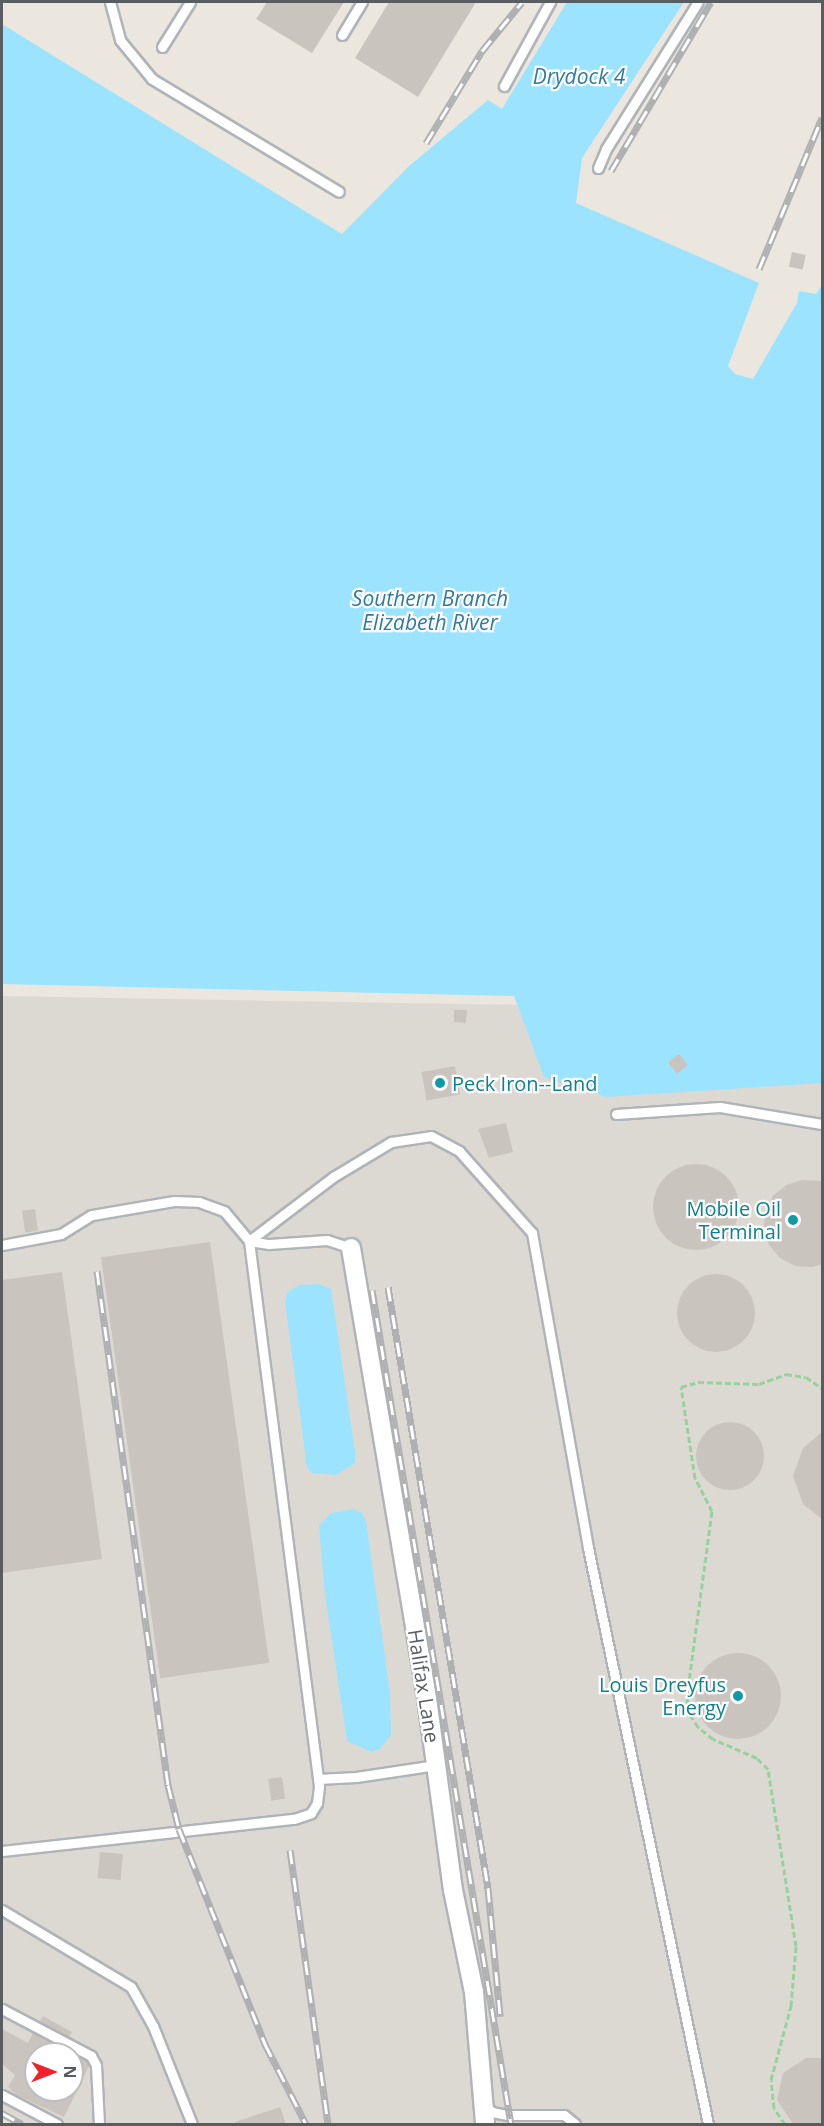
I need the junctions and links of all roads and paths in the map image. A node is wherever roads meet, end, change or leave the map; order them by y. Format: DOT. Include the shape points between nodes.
graph roads {
  1 [pos="111,2"];
  2 [pos="190,2"];
  3 [pos="362,2"];
  4 [pos="550,2"];
  5 [pos="698,2"];
  6 [pos="342,35"];
  7 [pos="162,47"];
  8 [pos="504,86"];
  9 [pos="598,168"];
  10 [pos="339,192"];
  11 [pos="616,1114"];
  12 [pos="822,1124"];
  13 [pos="249,1241"];
  14 [pos="2,1245"];
  15 [pos="351,1248"];
  16 [pos="822,1388"];
  17 [pos="436,1765"];
  18 [pos="318,1779"];
  19 [pos="2,1851"];
  20 [pos="2,1910"];
  21 [pos="2,2009"];
  22 [pos="2,2096"];
  23 [pos="483,2103"];
  24 [pos="57,2124"];
  25 [pos="99,2124"];
  26 [pos="192,2124"];
  27 [pos="485,2124"];
  28 [pos="575,2124"];
  29 [pos="708,2124"];
  30 [pos="786,2124"];
  1 -- 10 [label="lane" via="120,40 152,79"];
  2 -- 7 [label="lane"];
  3 -- 6 [label="lane"];
  4 -- 8 [label="lane"];
  5 -- 9 [label="lane"];
  11 -- 12 [label="lane" via="720,1107"];
  13 -- 14 [label="lane" via="224,1210 199,1202 174,1201 92,1215 61,1234"];
  13 -- 15 [label="lane" via="268,1244 327,1240"];
  13 -- 18 [label="lane"];
  13 -- 29 [label="lane" via="333,1176 392,1142 431,1136 459,1151 532,1233 588,1548"];
  15 -- 17 [label="street, Halifax Lane"];
  16 -- 30 [label="path" via="806,1377 786,1374 759,1384 698,1382 681,1387 695,1478 712,1511 687,1696 689,1713 713,1739 757,1758 768,1769 796,1946 791,2006 771,2080 774,2108"];
  17 -- 18 [label="lane" via="356,1778"];
  17 -- 23 [label="street, Halifax Lane" via="453,1890 474,1992"];
  18 -- 19 [label="lane" via="317,1803 311,1813 294,1819"];
  20 -- 26 [label="lane" via="131,1987 153,2026"];
  21 -- 25 [label="lane" via="91,2056 96,2065"];
  22 -- 24 [label="lane"];
  23 -- 27 [label="street, Halifax Lane"];
  23 -- 28 [label="lane" via="492,2112 564,2115"];
}
